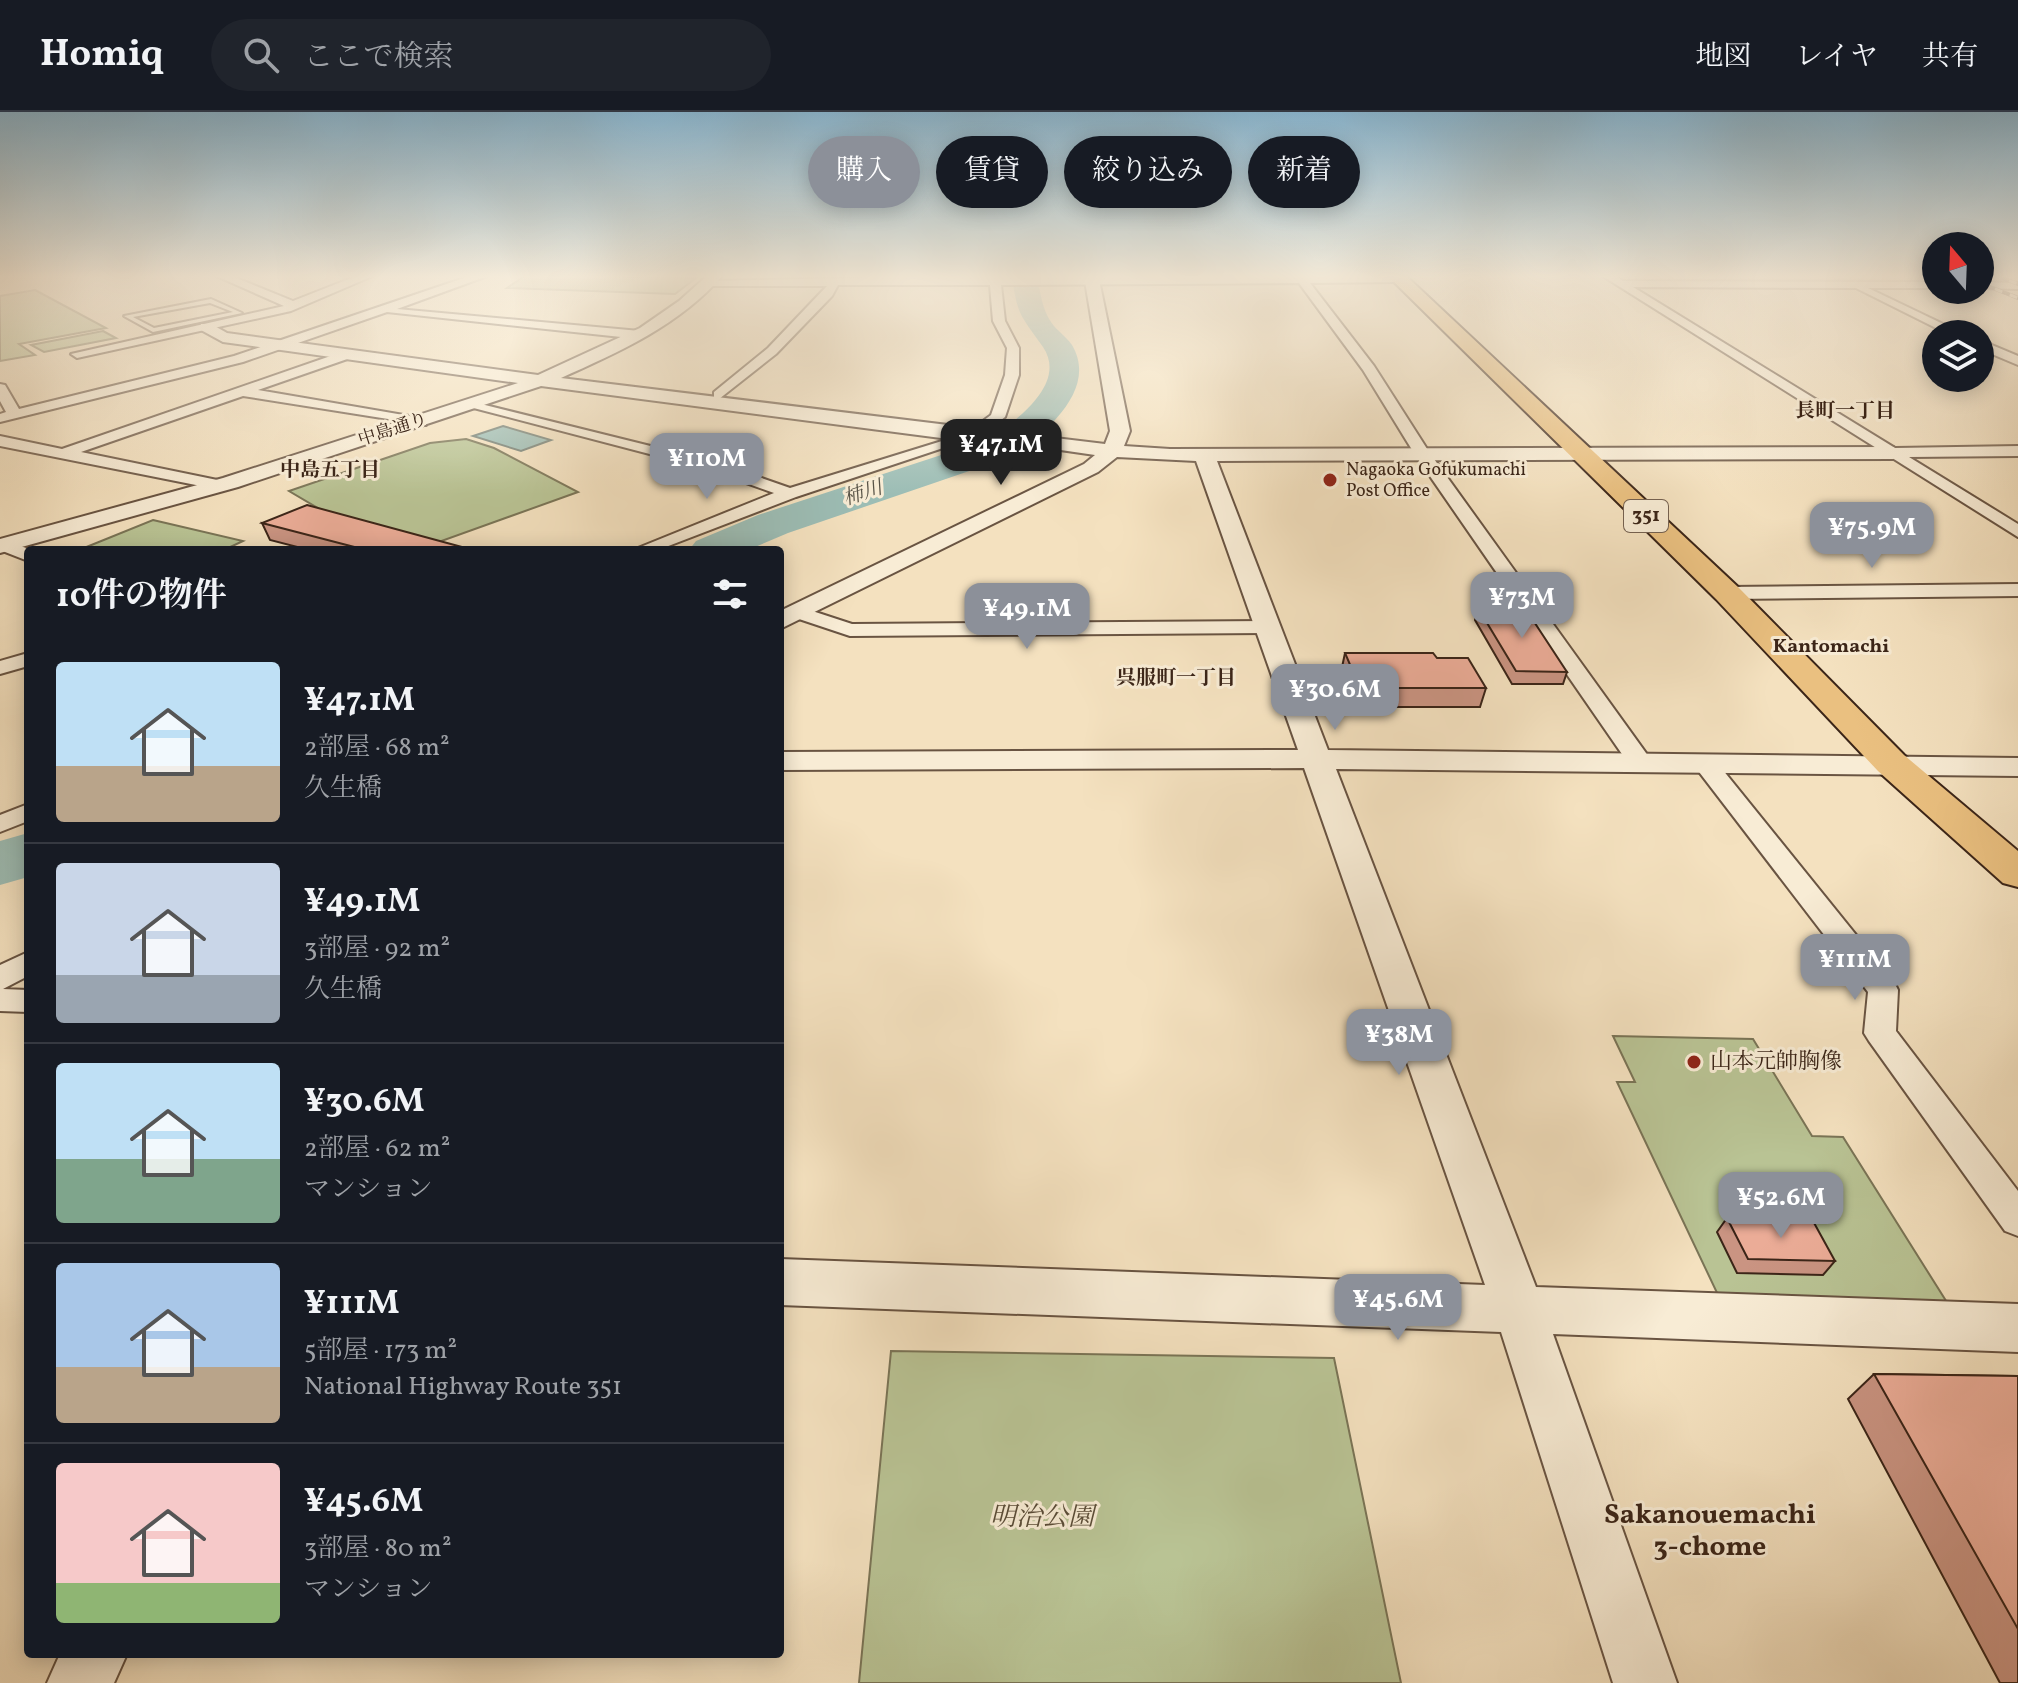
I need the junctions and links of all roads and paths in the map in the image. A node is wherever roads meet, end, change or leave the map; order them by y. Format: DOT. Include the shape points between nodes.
graph roads {
  1 [pos="101,348"];
  2 [pos="269,348"];
  3 [pos="306,348"];
  4 [pos="356,348"];
  5 [pos="610,348"];
  6 [pos="775,348"];
  7 [pos="1013,348"];
  8 [pos="1105,348"];
  9 [pos="1353,348"];
  10 [pos="1469,348"];
  11 [pos="1725,348"];
  12 [pos="1994,350"];
  13 [pos="77,354"];
  14 [pos="348,354"];
  15 [pos="2018,361"];
  16 [pos="546,377"];
  17 [pos="0,388"];
  18 [pos="241,392"];
  19 [pos="719,395"];
  20 [pos="469,405"];
  21 [pos="7,417"];
  22 [pos="421,422"];
  23 [pos="984,433"];
  24 [pos="0,441"];
  25 [pos="1112,451"];
  26 [pos="2018,451"];
  27 [pos="1422,453"];
  28 [pos="1577,453"];
  29 [pos="1893,453"];
  30 [pos="62,454"];
  31 [pos="1204,454"];
  32 [pos="221,485"];
  33 [pos="790,493"];
  34 [pos="2018,532"];
  35 [pos="1,545"];
  36 [pos="652,546"];
  37 [pos="24,554"];
  38 [pos="2018,590"];
  39 [pos="1727,593"];
  40 [pos="788,616"];
  41 [pos="1266,627"];
  42 [pos="24,660"];
  43 [pos="0,668"];
  44 [pos="1318,759"];
  45 [pos="784,761"];
  46 [pos="1891,763"];
  47 [pos="1705,764"];
  48 [pos="1642,765"];
  49 [pos="2018,767"];
  50 [pos="24,814"];
  51 [pos="0,824"];
  52 [pos="2018,873"];
  53 [pos="24,964"];
  54 [pos="0,979"];
  55 [pos="0,1000"];
  56 [pos="24,1001"];
  57 [pos="2018,1220"];
  58 [pos="784,1282"];
  59 [pos="1519,1309"];
  60 [pos="2018,1328"];
  61 [pos="93,1658"];
  62 [pos="79,1683"];
  63 [pos="1645,1683"];
  1 -- 13 [label="street"];
  2 -- 21 [label="street"];
  3 -- 14 [label="street"];
  4 -- 16 [label="street"];
  5 -- 16 [label="street, 中島通り"];
  6 -- 19 [label="street"];
  7 -- 23 [label="street" via="1012,375 998,417"];
  8 -- 25 [label="street" via="1120,431"];
  9 -- 27 [label="street"];
  10 -- 28 [label="highway, 351"];
  11 -- 29 [label="street"];
  12 -- 15 [label="street"];
  14 -- 16 [label="street"];
  14 -- 18 [label="street"];
  16 -- 19 [label="street"];
  16 -- 20 [label="street, 中島通り"];
  16 -- 23 [label="street" via="941,432"];
  17 -- 21 [label="street"];
  18 -- 22 [label="street"];
  18 -- 30 [label="street"];
  19 -- 23 [label="street" via="953,424"];
  20 -- 22 [label="street, 中島通り"];
  20 -- 33 [label="street" via="713,466"];
  22 -- 32 [label="street, 中島通り"];
  23 -- 25 [label="street"];
  23 -- 33 [label="street"];
  24 -- 30 [label="street"];
  25 -- 31 [label="street"];
  25 -- 40 [label="street" via="1091,468"];
  26 -- 29 [label="street"];
  27 -- 28 [label="street"];
  27 -- 31 [label="street"];
  27 -- 48 [label="street"];
  28 -- 29 [label="street"];
  28 -- 39 [label="highway, 351"];
  29 -- 34 [label="street"];
  30 -- 32 [label="street"];
  31 -- 41 [label="street"];
  32 -- 35 [label="street, 中島通り"];
  33 -- 36 [label="street"];
  35 -- 37 [label="street"];
  38 -- 39 [label="street"];
  39 -- 46 [label="highway, 351"];
  40 -- 41 [label="street" via="850,630"];
  41 -- 44 [label="street"];
  42 -- 43 [label="street"];
  44 -- 45 [label="street"];
  44 -- 48 [label="street"];
  44 -- 59 [label="street"];
  46 -- 47 [label="street"];
  46 -- 49 [label="street"];
  46 -- 52 [label="highway, 351"];
  47 -- 48 [label="street"];
  47 -- 57 [label="street" via="1883,990 1880,1033"];
  50 -- 51 [label="street"];
  53 -- 54 [label="street"];
  55 -- 56 [label="street"];
  58 -- 59 [label="street"];
  59 -- 60 [label="street"];
  59 -- 63 [label="street"];
  61 -- 62 [label="street"];
}
